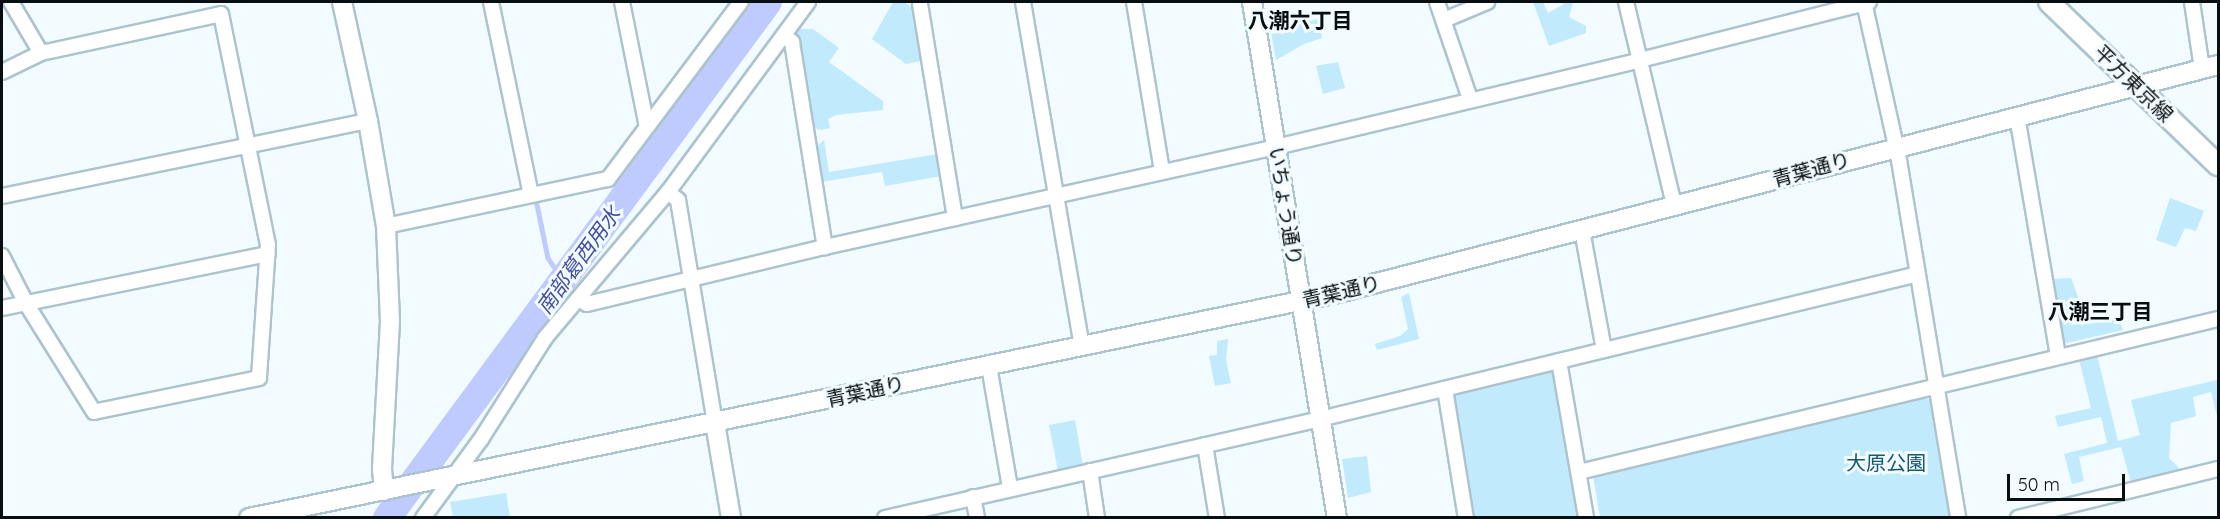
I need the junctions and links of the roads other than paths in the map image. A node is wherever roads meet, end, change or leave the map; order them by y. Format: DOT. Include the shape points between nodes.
graph roads {
  1 [pos="11,2"];
  2 [pos="342,2"];
  3 [pos="491,2"];
  4 [pos="621,2"];
  5 [pos="741,2"];
  6 [pos="808,2"];
  7 [pos="920,2"];
  8 [pos="1027,2"];
  9 [pos="1134,2"];
  10 [pos="1252,2"];
  11 [pos="1437,2"];
  12 [pos="1487,2"];
  13 [pos="1626,2"];
  14 [pos="1866,2"];
  15 [pos="2049,2"];
  16 [pos="2192,2"];
  17 [pos="1444,20"];
  18 [pos="784,35"];
  19 [pos="41,53"];
  20 [pos="1640,60"];
  21 [pos="2210,67"];
  22 [pos="2,72"];
  23 [pos="2136,86"];
  24 [pos="1470,99"];
  25 [pos="2017,116"];
  26 [pos="368,121"];
  27 [pos="647,127"];
  28 [pos="248,146"];
  29 [pos="1896,146"];
  30 [pos="1276,147"];
  31 [pos="2218,165"];
  32 [pos="1162,172"];
  33 [pos="668,192"];
  34 [pos="531,195"];
  35 [pos="1056,195"];
  36 [pos="2,196"];
  37 [pos="1674,206"];
  38 [pos="955,218"];
  39 [pos="386,226"];
  40 [pos="1582,230"];
  41 [pos="825,247"];
  42 [pos="268,254"];
  43 [pos="2,256"];
  44 [pos="1918,274"];
  45 [pos="692,280"];
  46 [pos="578,299"];
  47 [pos="1301,300"];
  48 [pos="26,303"];
  49 [pos="2,308"];
  50 [pos="2218,319"];
  51 [pos="1082,346"];
  52 [pos="1604,350"];
  53 [pos="2058,357"];
  54 [pos="1559,361"];
  55 [pos="989,366"];
  56 [pos="1937,386"];
  57 [pos="1445,389"];
  58 [pos="1320,419"];
  59 [pos="715,423"];
  60 [pos="1205,445"];
  61 [pos="2218,469"];
  62 [pos="1090,471"];
  63 [pos="1579,472"];
  64 [pos="453,476"];
  65 [pos="1010,488"];
  66 [pos="384,491"];
  67 [pos="973,497"];
  68 [pos="249,518"];
  69 [pos="423,518"];
  70 [pos="731,518"];
  71 [pos="885,518"];
  72 [pos="977,518"];
  73 [pos="1097,518"];
  74 [pos="1217,518"];
  75 [pos="1337,518"];
  76 [pos="1466,518"];
  77 [pos="1586,518"];
  78 [pos="1958,518"];
  79 [pos="2018,518"];
  1 -- 19 [label="street"];
  2 -- 26 [label="street"];
  3 -- 34 [label="street"];
  4 -- 27 [label="street"];
  5 -- 27 [label="street"];
  6 -- 18 [label="street"];
  7 -- 38 [label="street"];
  8 -- 35 [label="street"];
  9 -- 32 [label="street"];
  10 -- 30 [label="street, いちょう通り"];
  11 -- 17 [label="street"];
  12 -- 17 [label="street"];
  13 -- 20 [label="street"];
  14 -- 20 [label="street"];
  14 -- 29 [label="street"];
  15 -- 23 [label="main road, 平方東京線"];
  16 -- 21 [label="street"];
  17 -- 24 [label="street"];
  18 -- 33 [label="street"];
  18 -- 41 [label="street" via="792,42"];
  19 -- 22 [label="street"];
  19 -- 28 [label="street" via="221,14"];
  20 -- 24 [label="street"];
  20 -- 37 [label="street"];
  21 -- 23 [label="street, 青葉通り"];
  23 -- 25 [label="street, 青葉通り"];
  23 -- 31 [label="main road, 平方東京線"];
  24 -- 30 [label="street"];
  25 -- 29 [label="street, 青葉通り"];
  25 -- 53 [label="street"];
  26 -- 28 [label="street"];
  26 -- 39 [label="street"];
  27 -- 34 [label="street" via="608,179"];
  28 -- 36 [label="street"];
  28 -- 42 [label="street"];
  29 -- 37 [label="street, 青葉通り"];
  29 -- 44 [label="street"];
  30 -- 32 [label="street"];
  30 -- 47 [label="street, いちょう通り"];
  32 -- 35 [label="street"];
  33 -- 45 [label="street" via="678,200"];
  33 -- 46 [label="street"];
  34 -- 39 [label="street"];
  35 -- 38 [label="street"];
  35 -- 51 [label="street"];
  37 -- 40 [label="street, 青葉通り"];
  38 -- 41 [label="street"];
  39 -- 66 [label="street" via="390,321"];
  40 -- 47 [label="street, 青葉通り"];
  40 -- 52 [label="street"];
  41 -- 45 [label="street"];
  42 -- 48 [label="street"];
  42 -- 48 [label="street" via="259,378 94,412"];
  43 -- 48 [label="street"];
  44 -- 52 [label="street"];
  44 -- 56 [label="street"];
  45 -- 46 [label="street" via="587,304"];
  45 -- 59 [label="street"];
  46 -- 64 [label="street" via="545,338"];
  47 -- 51 [label="street, 青葉通り"];
  47 -- 58 [label="street, いちょう通り"];
  48 -- 49 [label="street"];
  50 -- 53 [label="street"];
  51 -- 55 [label="street, 青葉通り"];
  52 -- 54 [label="street"];
  53 -- 56 [label="street"];
  54 -- 57 [label="street"];
  54 -- 63 [label="street"];
  55 -- 59 [label="street, 青葉通り"];
  55 -- 65 [label="street"];
  56 -- 63 [label="street"];
  56 -- 78 [label="street"];
  57 -- 58 [label="street"];
  57 -- 76 [label="street"];
  58 -- 60 [label="street"];
  58 -- 75 [label="street, いちょう通り"];
  59 -- 64 [label="street, 青葉通り"];
  59 -- 70 [label="street"];
  60 -- 62 [label="street"];
  60 -- 74 [label="street"];
  61 -- 79 [label="street"];
  62 -- 65 [label="street"];
  62 -- 73 [label="street"];
  63 -- 77 [label="street"];
  64 -- 66 [label="street, 青葉通り"];
  64 -- 69 [label="street"];
  65 -- 67 [label="street"];
  66 -- 68 [label="street, 青葉通り"];
  67 -- 71 [label="street"];
  67 -- 72 [label="street"];
}
